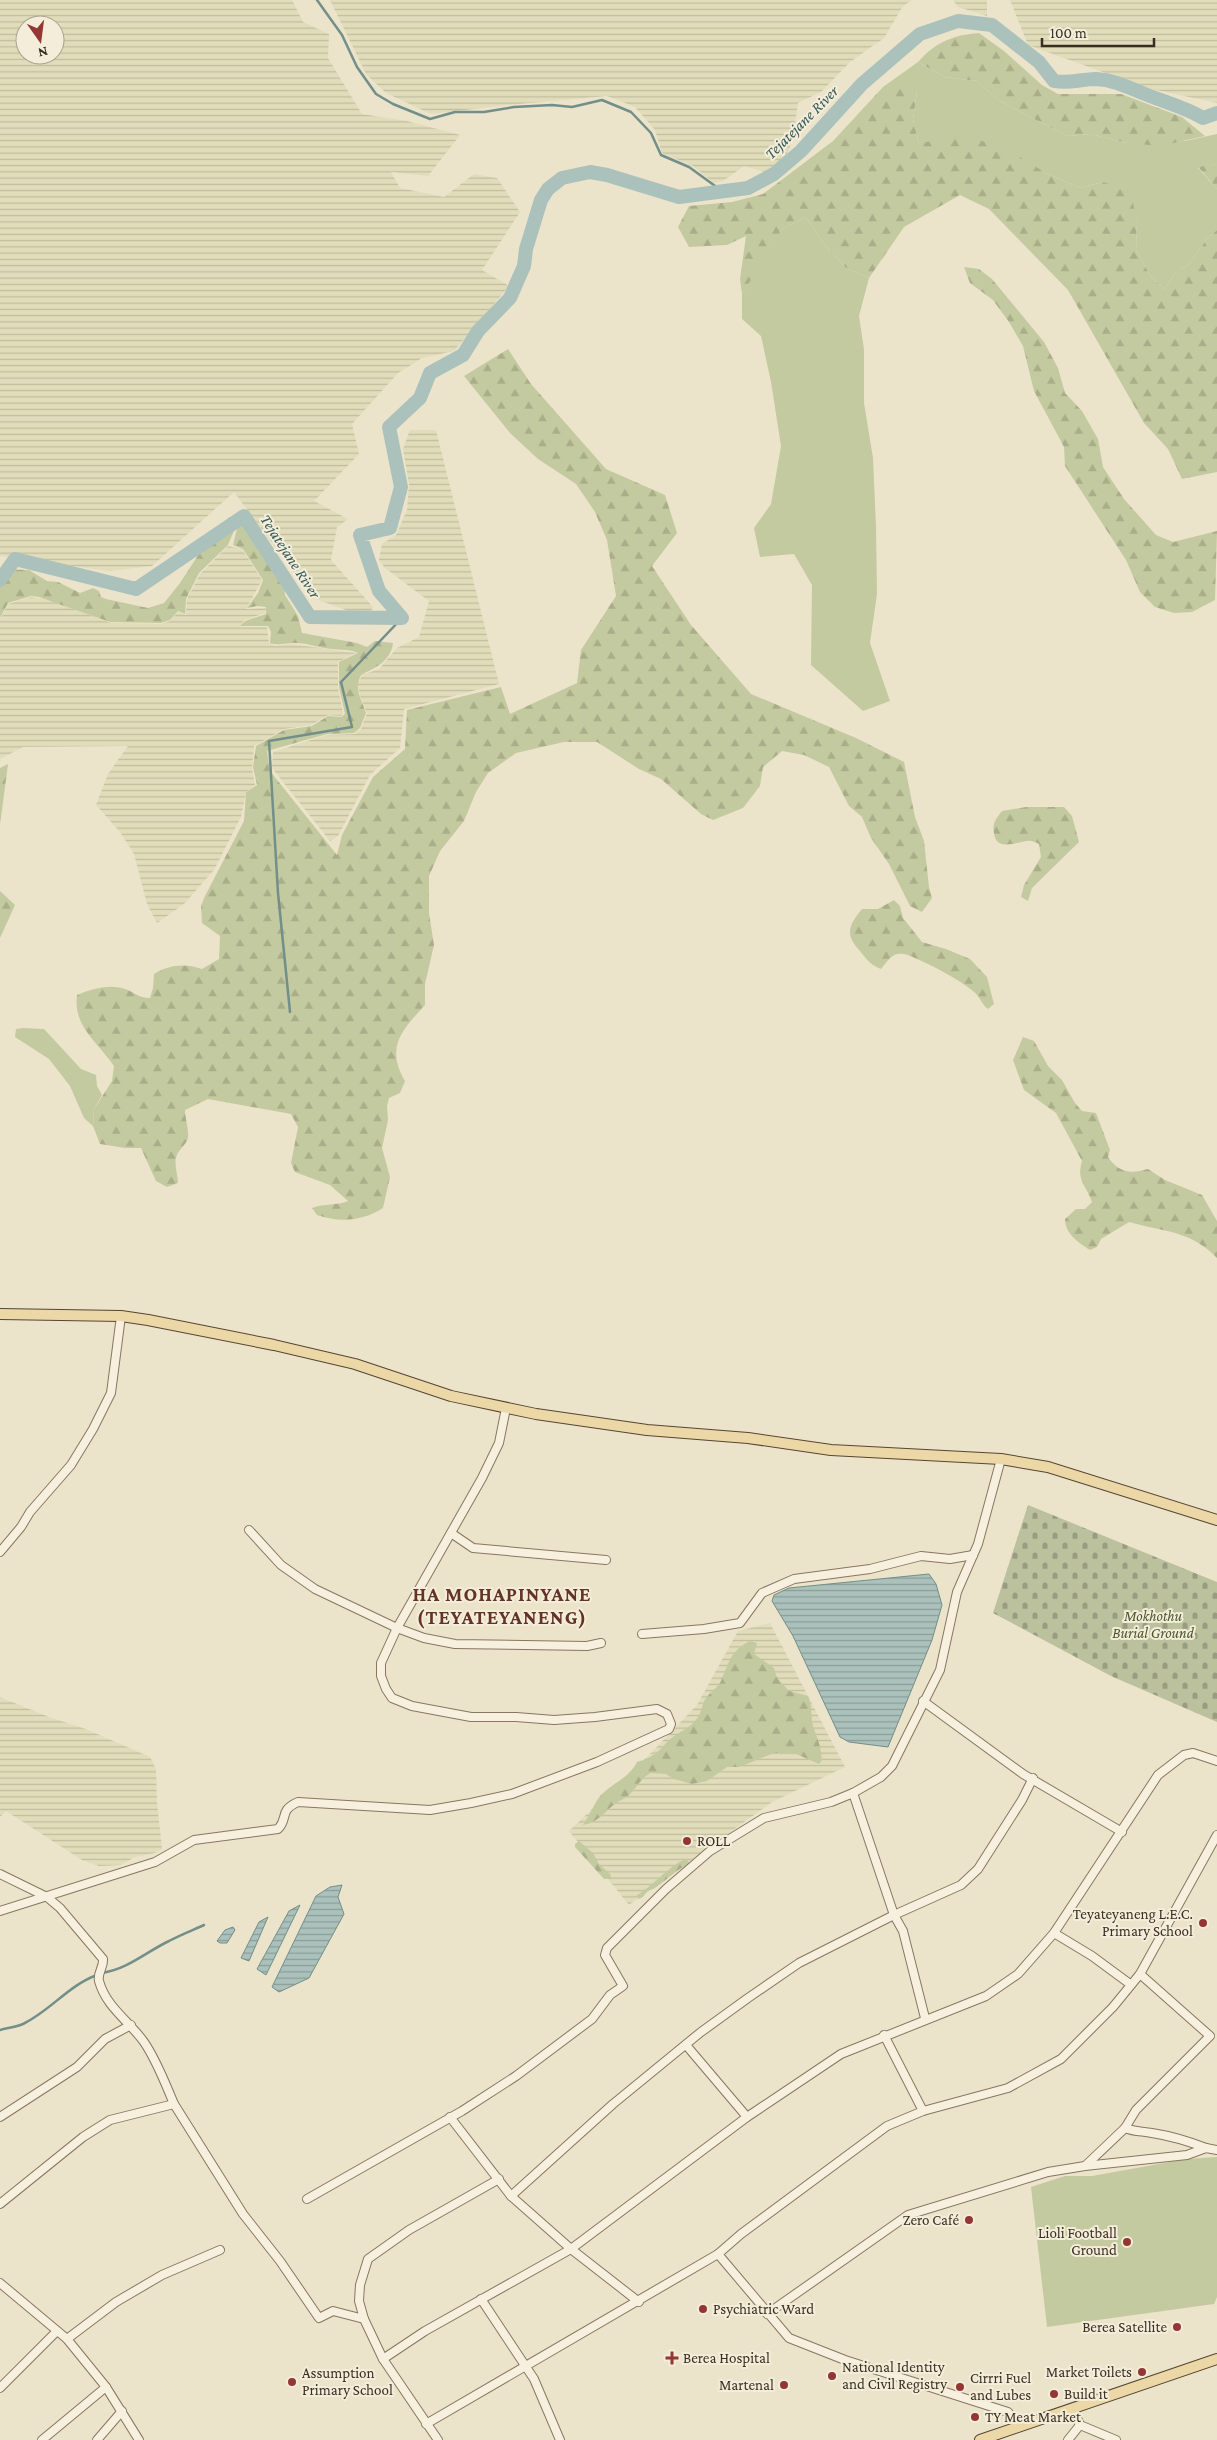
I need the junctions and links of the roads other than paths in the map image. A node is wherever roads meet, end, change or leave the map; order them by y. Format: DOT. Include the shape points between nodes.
graph roads {
  1 [pos="0,1314"];
  2 [pos="121,1316"];
  3 [pos="506,1408"];
  4 [pos="1001,1459"];
  5 [pos="1217,1520"];
  6 [pos="249,1530"];
  7 [pos="451,1533"];
  8 [pos="0,1552"];
  9 [pos="973,1555"];
  10 [pos="606,1560"];
  11 [pos="397,1628"];
  12 [pos="642,1634"];
  13 [pos="601,1643"];
  14 [pos="923,1701"];
  15 [pos="1217,1761"];
  16 [pos="1033,1778"];
  17 [pos="853,1793"];
  18 [pos="1122,1832"];
  19 [pos="1217,1835"];
  20 [pos="0,1874"];
  21 [pos="47,1897"];
  22 [pos="0,1910"];
  23 [pos="894,1915"];
  24 [pos="1054,1933"];
  25 [pos="1140,1974"];
  26 [pos="1130,1984"];
  27 [pos="925,2018"];
  28 [pos="131,2025"];
  29 [pos="884,2035"];
  30 [pos="686,2045"];
  31 [pos="174,2104"];
  32 [pos="923,2111"];
  33 [pos="747,2116"];
  34 [pos="0,2117"];
  35 [pos="450,2118"];
  36 [pos="1125,2128"];
  37 [pos="1206,2148"];
  38 [pos="1217,2150"];
  39 [pos="1085,2166"];
  40 [pos="499,2179"];
  41 [pos="511,2196"];
  42 [pos="307,2199"];
  43 [pos="0,2204"];
  44 [pos="571,2249"];
  45 [pos="220,2250"];
  46 [pos="718,2254"];
  47 [pos="0,2283"];
  48 [pos="481,2299"];
  49 [pos="639,2302"];
  50 [pos="767,2314"];
  51 [pos="364,2319"];
  52 [pos="57,2331"];
  53 [pos="67,2339"];
  54 [pos="383,2359"];
  55 [pos="1217,2359"];
  56 [pos="525,2366"];
  57 [pos="106,2387"];
  58 [pos="0,2388"];
  59 [pos="1073,2409"];
  60 [pos="122,2411"];
  61 [pos="426,2424"];
  62 [pos="1018,2425"];
  63 [pos="1080,2425"];
  64 [pos="42,2440"];
  65 [pos="97,2440"];
  66 [pos="139,2440"];
  67 [pos="438,2440"];
  68 [pos="560,2440"];
  69 [pos="980,2440"];
  70 [pos="1068,2440"];
  71 [pos="1116,2440"];
  1 -- 2 [label="main road"];
  2 -- 3 [label="main road" via="346,1362 451,1396"];
  2 -- 8 [label="street" via="111,1392 93,1429 71,1465"];
  3 -- 4 [label="main road" via="647,1430 748,1438 832,1450"];
  3 -- 7 [label="street" via="499,1443"];
  4 -- 5 [label="main road" via="1048,1467"];
  4 -- 9 [label="street"];
  6 -- 11 [label="street" via="281,1565 315,1588"];
  7 -- 10 [label="street" via="473,1548"];
  7 -- 11 [label="street"];
  9 -- 12 [label="street" via="950,1559 921,1556 870,1569 794,1579 762,1593 740,1623"];
  9 -- 14 [label="street" via="957,1592 940,1670"];
  11 -- 13 [label="street" via="455,1644 587,1646"];
  11 -- 21 [label="street" via="381,1663 381,1676 392,1698 412,1706 472,1717 554,1720 656,1709 668,1714 672,1724 663,1733 597,1762 512,1794 430,1810 298,1802 284,1811 282,1825 278,1829 194,1840 155,1862"];
  14 -- 16 [label="street"];
  14 -- 17 [label="street" via="892,1766 881,1777"];
  15 -- 18 [label="street" via="1193,1753 1174,1761 1158,1775"];
  16 -- 18 [label="street"];
  16 -- 23 [label="street" via="978,1870 961,1885"];
  17 -- 23 [label="street"];
  17 -- 35 [label="street" via="831,1802 764,1818 710,1851 666,1889 607,1948 606,1955 623,1986 610,1996 592,2019 516,2076"];
  18 -- 24 [label="street"];
  19 -- 25 [label="street"];
  20 -- 21 [label="street"];
  21 -- 22 [label="street"];
  21 -- 28 [label="street" via="103,1959 98,1979 105,1996 120,2017"];
  23 -- 27 [label="street" via="903,1931"];
  23 -- 30 [label="street" via="800,1963"];
  24 -- 26 [label="street"];
  24 -- 27 [label="street" via="1018,1974 986,1996"];
  25 -- 26 [label="street"];
  25 -- 36 [label="street" via="1210,2036 1136,2110"];
  26 -- 32 [label="street" via="1113,2007 1062,2058 1008,2088"];
  27 -- 29 [label="street"];
  28 -- 31 [label="street" via="158,2067"];
  28 -- 34 [label="street" via="106,2039 77,2068"];
  29 -- 32 [label="street"];
  29 -- 33 [label="street" via="841,2054"];
  30 -- 33 [label="street"];
  30 -- 41 [label="street" via="613,2104"];
  31 -- 43 [label="street" via="110,2120 83,2137"];
  31 -- 51 [label="street" via="243,2214 319,2318 333,2310"];
  32 -- 46 [label="street" via="887,2126"];
  33 -- 44 [label="street"];
  35 -- 40 [label="street"];
  35 -- 42 [label="street"];
  36 -- 37 [label="street" via="1187,2140"];
  36 -- 39 [label="street"];
  37 -- 38 [label="street"];
  37 -- 39 [label="street" via="1187,2155"];
  39 -- 50 [label="street" via="1048,2172 908,2215"];
  40 -- 41 [label="street"];
  40 -- 51 [label="street" via="409,2230 368,2258 360,2284 359,2301"];
  41 -- 44 [label="street"];
  44 -- 48 [label="street"];
  44 -- 49 [label="street"];
  45 -- 53 [label="street" via="162,2275"];
  46 -- 49 [label="street"];
  46 -- 50 [label="street"];
  47 -- 52 [label="street"];
  48 -- 54 [label="street"];
  48 -- 56 [label="street"];
  49 -- 56 [label="street"];
  50 -- 62 [label="street" via="789,2338 845,2360 1008,2412"];
  51 -- 54 [label="street"];
  52 -- 53 [label="street"];
  52 -- 58 [label="street"];
  53 -- 57 [label="street"];
  54 -- 61 [label="street"];
  55 -- 59 [label="main road"];
  56 -- 61 [label="street"];
  56 -- 68 [label="street" via="534,2379"];
  57 -- 60 [label="street"];
  57 -- 64 [label="street"];
  59 -- 62 [label="main road"];
  59 -- 63 [label="street"];
  60 -- 65 [label="street"];
  60 -- 66 [label="street"];
  61 -- 67 [label="street"];
  62 -- 69 [label="main road"];
  63 -- 70 [label="street"];
  63 -- 71 [label="street"];
}
